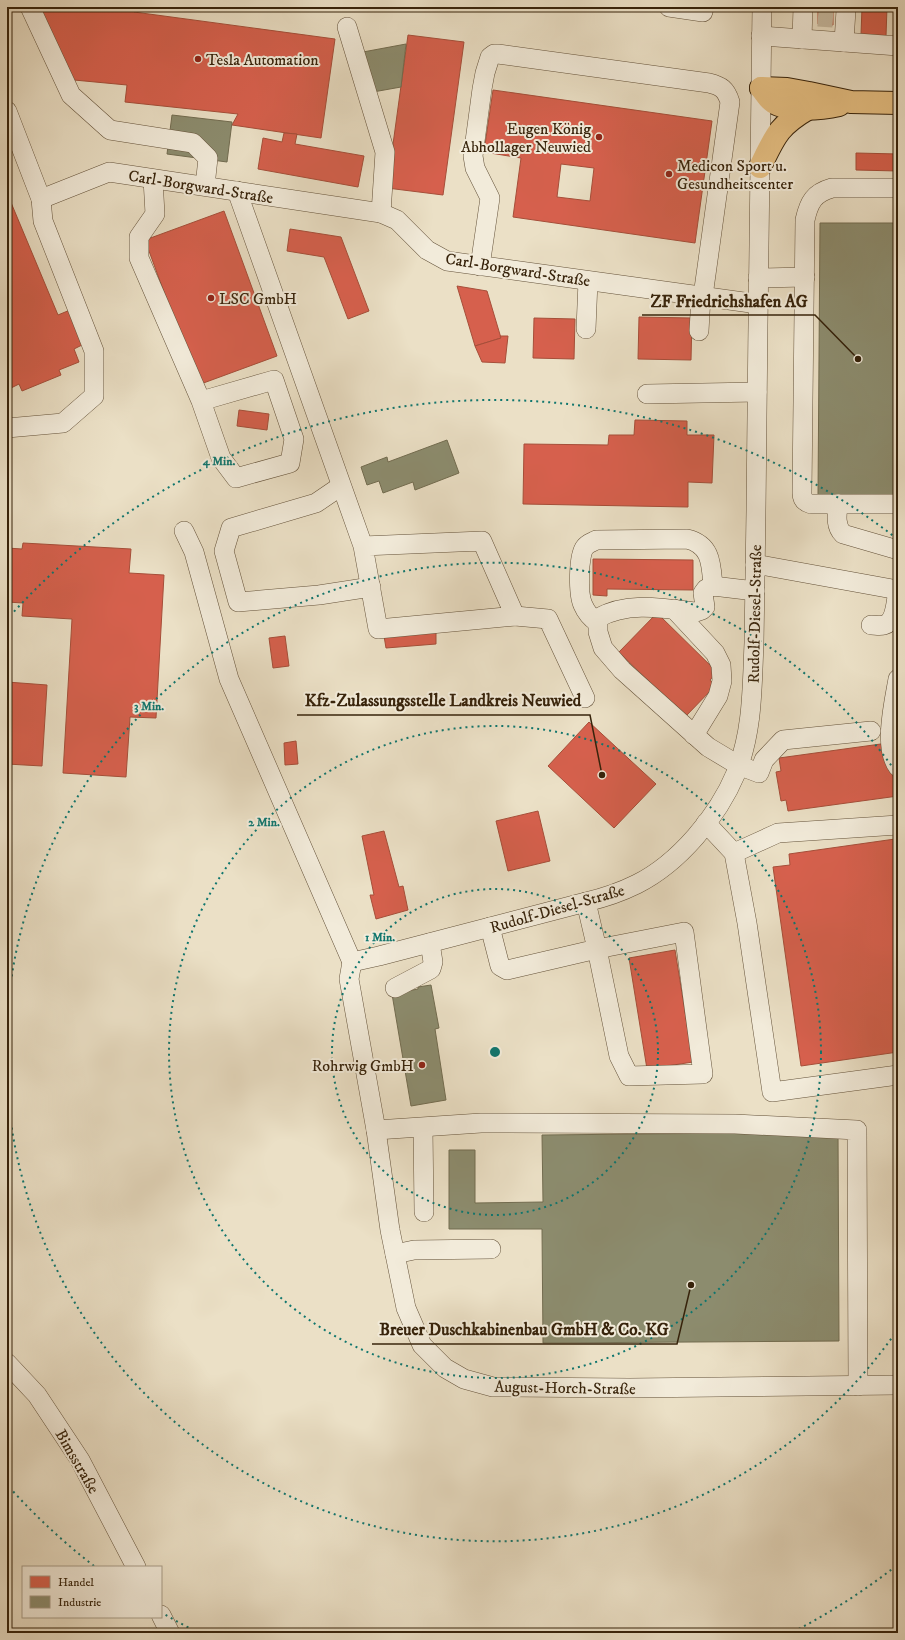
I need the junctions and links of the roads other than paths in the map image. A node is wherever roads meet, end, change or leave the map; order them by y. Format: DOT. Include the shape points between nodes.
graph roads {
  1 [pos="30,7"];
  2 [pos="669,7"];
  3 [pos="704,7"];
  4 [pos="762,7"];
  5 [pos="825,14"];
  6 [pos="347,27"];
  7 [pos="761,36"];
  8 [pos="802,39"];
  9 [pos="844,42"];
  10 [pos="898,46"];
  11 [pos="761,88"];
  12 [pos="852,102"];
  13 [pos="898,103"];
  14 [pos="809,108"];
  15 [pos="7,111"];
  16 [pos="760,167"];
  17 [pos="153,178"];
  18 [pos="205,186"];
  19 [pos="898,188"];
  20 [pos="237,191"];
  21 [pos="41,199"];
  22 [pos="381,213"];
  23 [pos="480,266"];
  24 [pos="804,277"];
  25 [pos="758,278"];
  26 [pos="588,281"];
  27 [pos="702,296"];
  28 [pos="758,304"];
  29 [pos="586,329"];
  30 [pos="699,330"];
  31 [pos="757,392"];
  32 [pos="647,394"];
  33 [pos="201,401"];
  34 [pos="7,428"];
  35 [pos="341,486"];
  36 [pos="838,504"];
  37 [pos="898,504"];
  38 [pos="184,531"];
  39 [pos="363,546"];
  40 [pos="898,550"];
  41 [pos="755,565"];
  42 [pos="713,586"];
  43 [pos="370,588"];
  44 [pos="898,590"];
  45 [pos="755,591"];
  46 [pos="674,609"];
  47 [pos="515,616"];
  48 [pos="600,618"];
  49 [pos="871,625"];
  50 [pos="898,679"];
  51 [pos="585,698"];
  52 [pos="871,731"];
  53 [pos="694,735"];
  54 [pos="738,765"];
  55 [pos="898,767"];
  56 [pos="706,823"];
  57 [pos="898,825"];
  58 [pos="734,852"];
  59 [pos="586,902"];
  60 [pos="490,927"];
  61 [pos="430,943"];
  62 [pos="597,949"];
  63 [pos="352,962"];
  64 [pos="395,988"];
  65 [pos="898,1075"];
  66 [pos="423,1128"];
  67 [pos="376,1130"];
  68 [pos="424,1212"];
  69 [pos="491,1250"];
  70 [pos="395,1254"];
  71 [pos="7,1363"];
  72 [pos="898,1385"];
  73 [pos="858,1386"];
  74 [pos="135,1566"];
  75 [pos="162,1617"];
  76 [pos="170,1633"];
  1 -- 18 [label="street" via="71,95 110,130 193,143 208,158"];
  2 -- 3 [label="street" via="703,12"];
  4 -- 7 [label="street, Rudolf-Diesel-Straße"];
  5 -- 8 [label="street"];
  5 -- 9 [label="street"];
  6 -- 22 [label="street" via="385,152"];
  7 -- 8 [label="street"];
  7 -- 11 [label="street, Rudolf-Diesel-Straße"];
  8 -- 9 [label="street"];
  9 -- 10 [label="street"];
  11 -- 12 [label="highway" via="802,92"];
  11 -- 14 [label="highway" via="769,99 780,106"];
  11 -- 16 [label="street, Rudolf-Diesel-Straße"];
  12 -- 13 [label="highway"];
  12 -- 14 [label="highway"];
  14 -- 16 [label="highway" via="778,132"];
  15 -- 21 [label="street"];
  16 -- 25 [label="street, Rudolf-Diesel-Straße"];
  17 -- 18 [label="street, Carl-Borgward-Straße"];
  17 -- 21 [label="street, Carl-Borgward-Straße" via="109,172"];
  17 -- 33 [label="street" via="155,214 139,237 140,258"];
  18 -- 20 [label="street, Carl-Borgward-Straße"];
  19 -- 24 [label="street" via="822,190 808,207 805,220"];
  20 -- 22 [label="street, Carl-Borgward-Straße"];
  20 -- 35 [label="street"];
  21 -- 34 [label="street" via="43,221 94,351 94,396 63,423"];
  22 -- 23 [label="street, Carl-Borgward-Straße" via="397,220 427,250 447,260"];
  23 -- 26 [label="street, Carl-Borgward-Straße"];
  23 -- 27 [label="street" via="490,198 475,168 473,156 485,73 490,57 498,54 709,83 724,89 730,102"];
  24 -- 25 [label="street"];
  24 -- 36 [label="street" via="802,498 811,504"];
  25 -- 28 [label="street, Rudolf-Diesel-Straße"];
  26 -- 27 [label="street, Carl-Borgward-Straße"];
  26 -- 29 [label="street"];
  27 -- 28 [label="street, Carl-Borgward-Straße"];
  27 -- 30 [label="street"];
  28 -- 31 [label="street, Rudolf-Diesel-Straße"];
  31 -- 32 [label="street"];
  31 -- 41 [label="street, Rudolf-Diesel-Straße"];
  33 -- 33 [label="street" via="274,380 294,439 290,463 236,478 221,458"];
  35 -- 39 [label="street"];
  35 -- 43 [label="street" via="316,503 231,528 224,551 238,602 319,596"];
  36 -- 37 [label="street"];
  36 -- 40 [label="street" via="837,522 843,534"];
  38 -- 63 [label="street" via="194,552 230,679"];
  39 -- 43 [label="street"];
  39 -- 47 [label="street" via="482,541"];
  41 -- 44 [label="street"];
  41 -- 45 [label="street, Rudolf-Diesel-Straße"];
  42 -- 45 [label="street"];
  42 -- 46 [label="street" via="704,590 705,607 702,610 696,612"];
  42 -- 48 [label="street" via="707,552 695,541 596,540 585,547 583,552 580,593 583,606 592,618"];
  43 -- 47 [label="street" via="378,629"];
  44 -- 49 [label="street" via="890,621 884,625"];
  45 -- 54 [label="street, Rudolf-Diesel-Straße" via="751,714"];
  46 -- 48 [label="street" via="642,607 616,610"];
  46 -- 53 [label="street" via="715,653 721,665 722,681 718,696"];
  47 -- 51 [label="street" via="548,619"];
  48 -- 53 [label="street" via="600,640 603,648 622,670"];
  50 -- 55 [label="street" via="892,708 891,740 892,755"];
  52 -- 54 [label="street" via="784,740 764,760 759,773"];
  53 -- 54 [label="street" via="708,747"];
  54 -- 56 [label="street, Rudolf-Diesel-Straße" via="729,786"];
  56 -- 58 [label="street"];
  56 -- 59 [label="street, Rudolf-Diesel-Straße" via="677,856 639,883"];
  57 -- 58 [label="street" via="778,833"];
  58 -- 65 [label="street" via="772,1092"];
  59 -- 60 [label="street, Rudolf-Diesel-Straße"];
  59 -- 62 [label="street"];
  60 -- 61 [label="street, Rudolf-Diesel-Straße"];
  60 -- 62 [label="street" via="500,966 507,970"];
  61 -- 63 [label="street, Rudolf-Diesel-Straße"];
  61 -- 64 [label="street" via="433,962 431,969"];
  62 -- 62 [label="street" via="684,932 703,1074 629,1076 619,1056"];
  63 -- 67 [label="street, August-Horch-Straße" via="349,979"];
  66 -- 67 [label="street"];
  66 -- 68 [label="street"];
  66 -- 73 [label="street" via="481,1123 719,1124 858,1130"];
  67 -- 70 [label="street, August-Horch-Straße"];
  69 -- 70 [label="street" via="414,1250"];
  70 -- 73 [label="street, August-Horch-Straße" via="406,1308 422,1345 445,1368 464,1379 493,1387"];
  71 -- 74 [label="street, Bimsstraße" via="38,1396 80,1460"];
  72 -- 73 [label="street, August-Horch-Straße"];
  75 -- 76 [label="street"];
}
